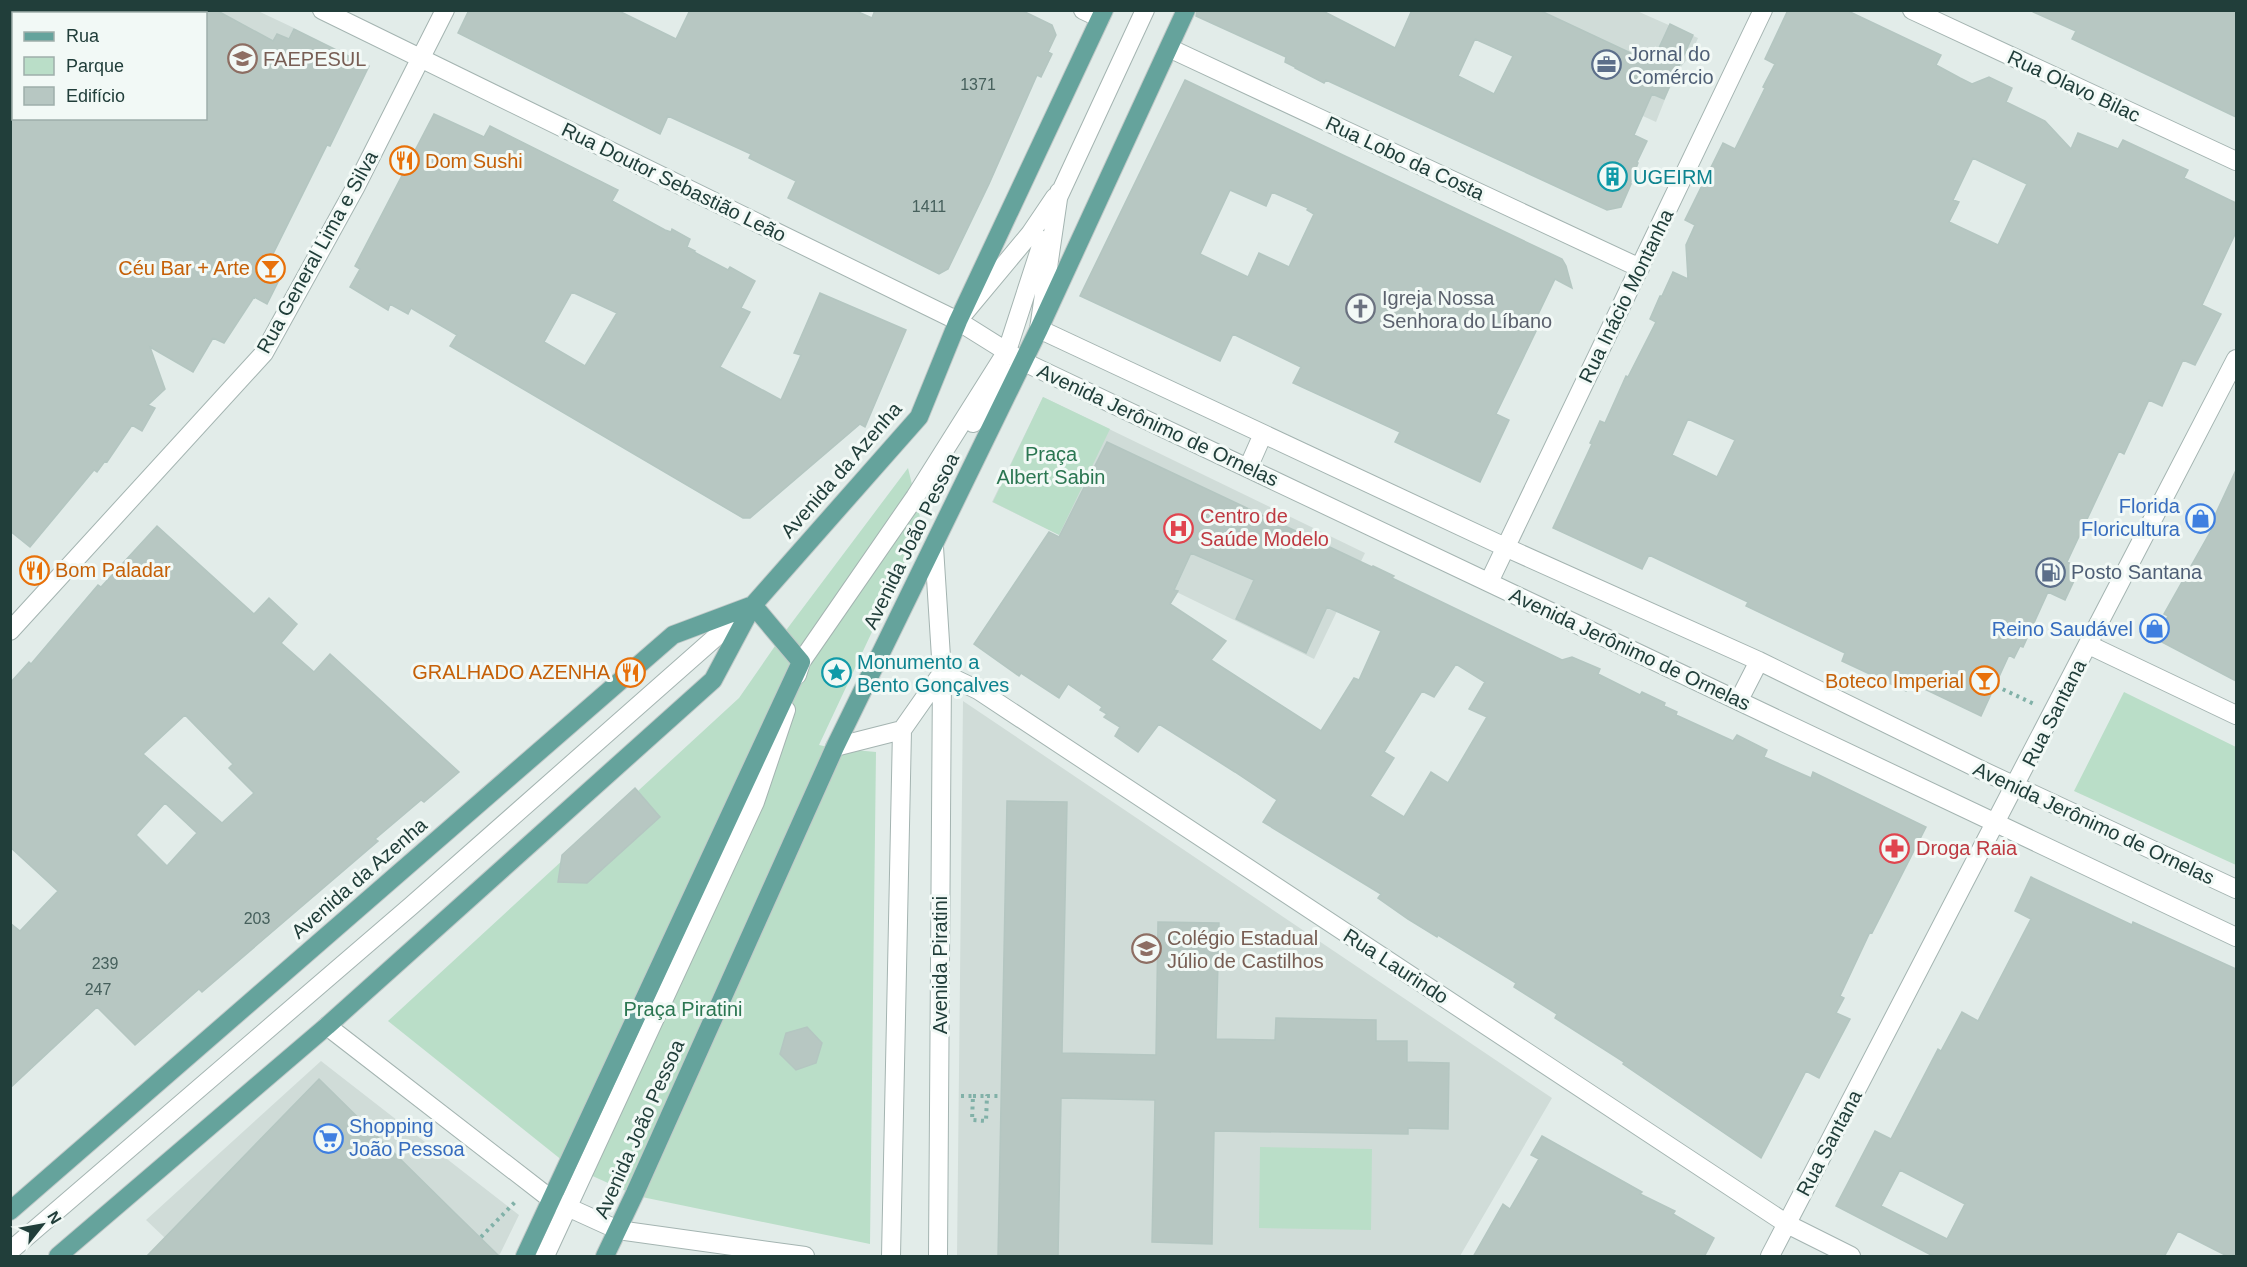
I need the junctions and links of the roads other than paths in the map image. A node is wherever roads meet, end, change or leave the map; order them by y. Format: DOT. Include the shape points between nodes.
graph roads {
  1 [pos="322,10"];
  2 [pos="446,10"];
  3 [pos="1083,10"];
  4 [pos="1144,10"];
  5 [pos="1186,10"];
  6 [pos="1763,10"];
  7 [pos="1912,10"];
  8 [pos="1102,14"];
  9 [pos="1169,48"];
  10 [pos="420,58"];
  11 [pos="2236,160"];
  12 [pos="1059,192"];
  13 [pos="1640,268"];
  14 [pos="958,321"];
  15 [pos="1039,329"];
  16 [pos="1007,351"];
  17 [pos="2236,359"];
  18 [pos="1022,361"];
  19 [pos="1263,434"];
  20 [pos="1248,468"];
  21 [pos="915,497"];
  22 [pos="934,547"];
  23 [pos="1505,547"];
  24 [pos="1489,582"];
  25 [pos="753,605"];
  26 [pos="10,631"];
  27 [pos="2089,645"];
  28 [pos="1759,661"];
  29 [pos="801,662"];
  30 [pos="942,673"];
  31 [pos="1738,700"];
  32 [pos="2236,715"];
  33 [pos="902,730"];
  34 [pos="835,747"];
  35 [pos="2016,786"];
  36 [pos="1997,823"];
  37 [pos="2236,889"];
  38 [pos="2234,931"];
  39 [pos="327,1026"];
  40 [pos="560,1204"];
  41 [pos="10,1211"];
  42 [pos="1787,1224"];
  43 [pos="618,1230"];
  44 [pos="10,1251"];
  45 [pos="58,1257"];
  46 [pos="525,1257"];
  47 [pos="545,1257"];
  48 [pos="605,1257"];
  49 [pos="805,1257"];
  50 [pos="891,1257"];
  51 [pos="938,1257"];
  52 [pos="1770,1257"];
  53 [pos="1851,1257"];
  1 -- 10 [label="street, Rua Doutor Sebastião Leão"];
  2 -- 10 [label="street, Rua General Lima e Silva"];
  3 -- 8 [label="street"];
  4 -- 12 [label="street"];
  5 -- 9 [label="main road, Avenida João Pessoa"];
  6 -- 13 [label="street, Rua Inácio Montanha"];
  7 -- 11 [label="street, Rua Olavo Bilac"];
  8 -- 14 [label="main road"];
  9 -- 13 [label="street, Rua Lobo da Costa"];
  9 -- 15 [label="main road, Avenida João Pessoa"];
  10 -- 14 [label="street, Rua Doutor Sebastião Leão"];
  10 -- 26 [label="street, Rua General Lima e Silva" via="356,188 264,353"];
  12 -- 14 [label="street" via="1030,234"];
  12 -- 15 [label="street"];
  12 -- 16 [label="street"];
  13 -- 23 [label="street, Rua Inácio Montanha"];
  14 -- 16 [label="street, Rua Doutor Sebastião Leão"];
  14 -- 25 [label="main road, Avenida da Azenha" via="919,417"];
  15 -- 18 [label="main road, Avenida João Pessoa"];
  15 -- 19 [label="street, Avenida Jerônimo de Ornelas"];
  16 -- 18 [label="street, Rua Doutor Sebastião Leão"];
  16 -- 21 [label="street"];
  17 -- 27 [label="street, Rua Santana"];
  18 -- 20 [label="street, Avenida Jerônimo de Ornelas"];
  18 -- 21 [label="street"];
  18 -- 22 [label="main road, Avenida João Pessoa"];
  19 -- 20 [label="street"];
  19 -- 23 [label="street, Avenida Jerônimo de Ornelas"];
  20 -- 24 [label="street, Avenida Jerônimo de Ornelas"];
  21 -- 29 [label="street"];
  22 -- 30 [label="street, Avenida Piratini"];
  22 -- 34 [label="main road, Avenida João Pessoa"];
  23 -- 24 [label="street, Rua Inácio Montanha"];
  23 -- 28 [label="street, Avenida Jerônimo de Ornelas"];
  24 -- 31 [label="street, Avenida Jerônimo de Ornelas"];
  25 -- 29 [label="main road"];
  25 -- 39 [label="main road, Avenida da Azenha" via="713,680"];
  25 -- 41 [label="main road, Avenida da Azenha" via="673,635"];
  25 -- 44 [label="street"];
  27 -- 32 [label="street"];
  27 -- 35 [label="street, Rua Santana"];
  28 -- 31 [label="street"];
  28 -- 35 [label="street, Avenida Jerônimo de Ornelas"];
  29 -- 40 [label="main road"];
  30 -- 33 [label="street"];
  30 -- 42 [label="street, Rua Laurindo" via="988,696"];
  30 -- 51 [label="street, Avenida Piratini"];
  31 -- 36 [label="street, Avenida Jerônimo de Ornelas"];
  33 -- 34 [label="street"];
  33 -- 50 [label="street"];
  34 -- 43 [label="main road, Avenida João Pessoa"];
  35 -- 36 [label="street, Rua Santana"];
  35 -- 37 [label="street, Avenida Jerônimo de Ornelas"];
  36 -- 38 [label="street, Avenida Jerônimo de Ornelas"];
  36 -- 42 [label="street, Rua Santana"];
  39 -- 40 [label="street"];
  39 -- 45 [label="main road, Avenida da Azenha"];
  40 -- 43 [label="street"];
  40 -- 46 [label="main road"];
  40 -- 47 [label="street"];
  42 -- 52 [label="street, Rua Santana"];
  42 -- 53 [label="street, Rua Laurindo"];
  43 -- 48 [label="main road, Avenida João Pessoa"];
  43 -- 49 [label="street"];
}
